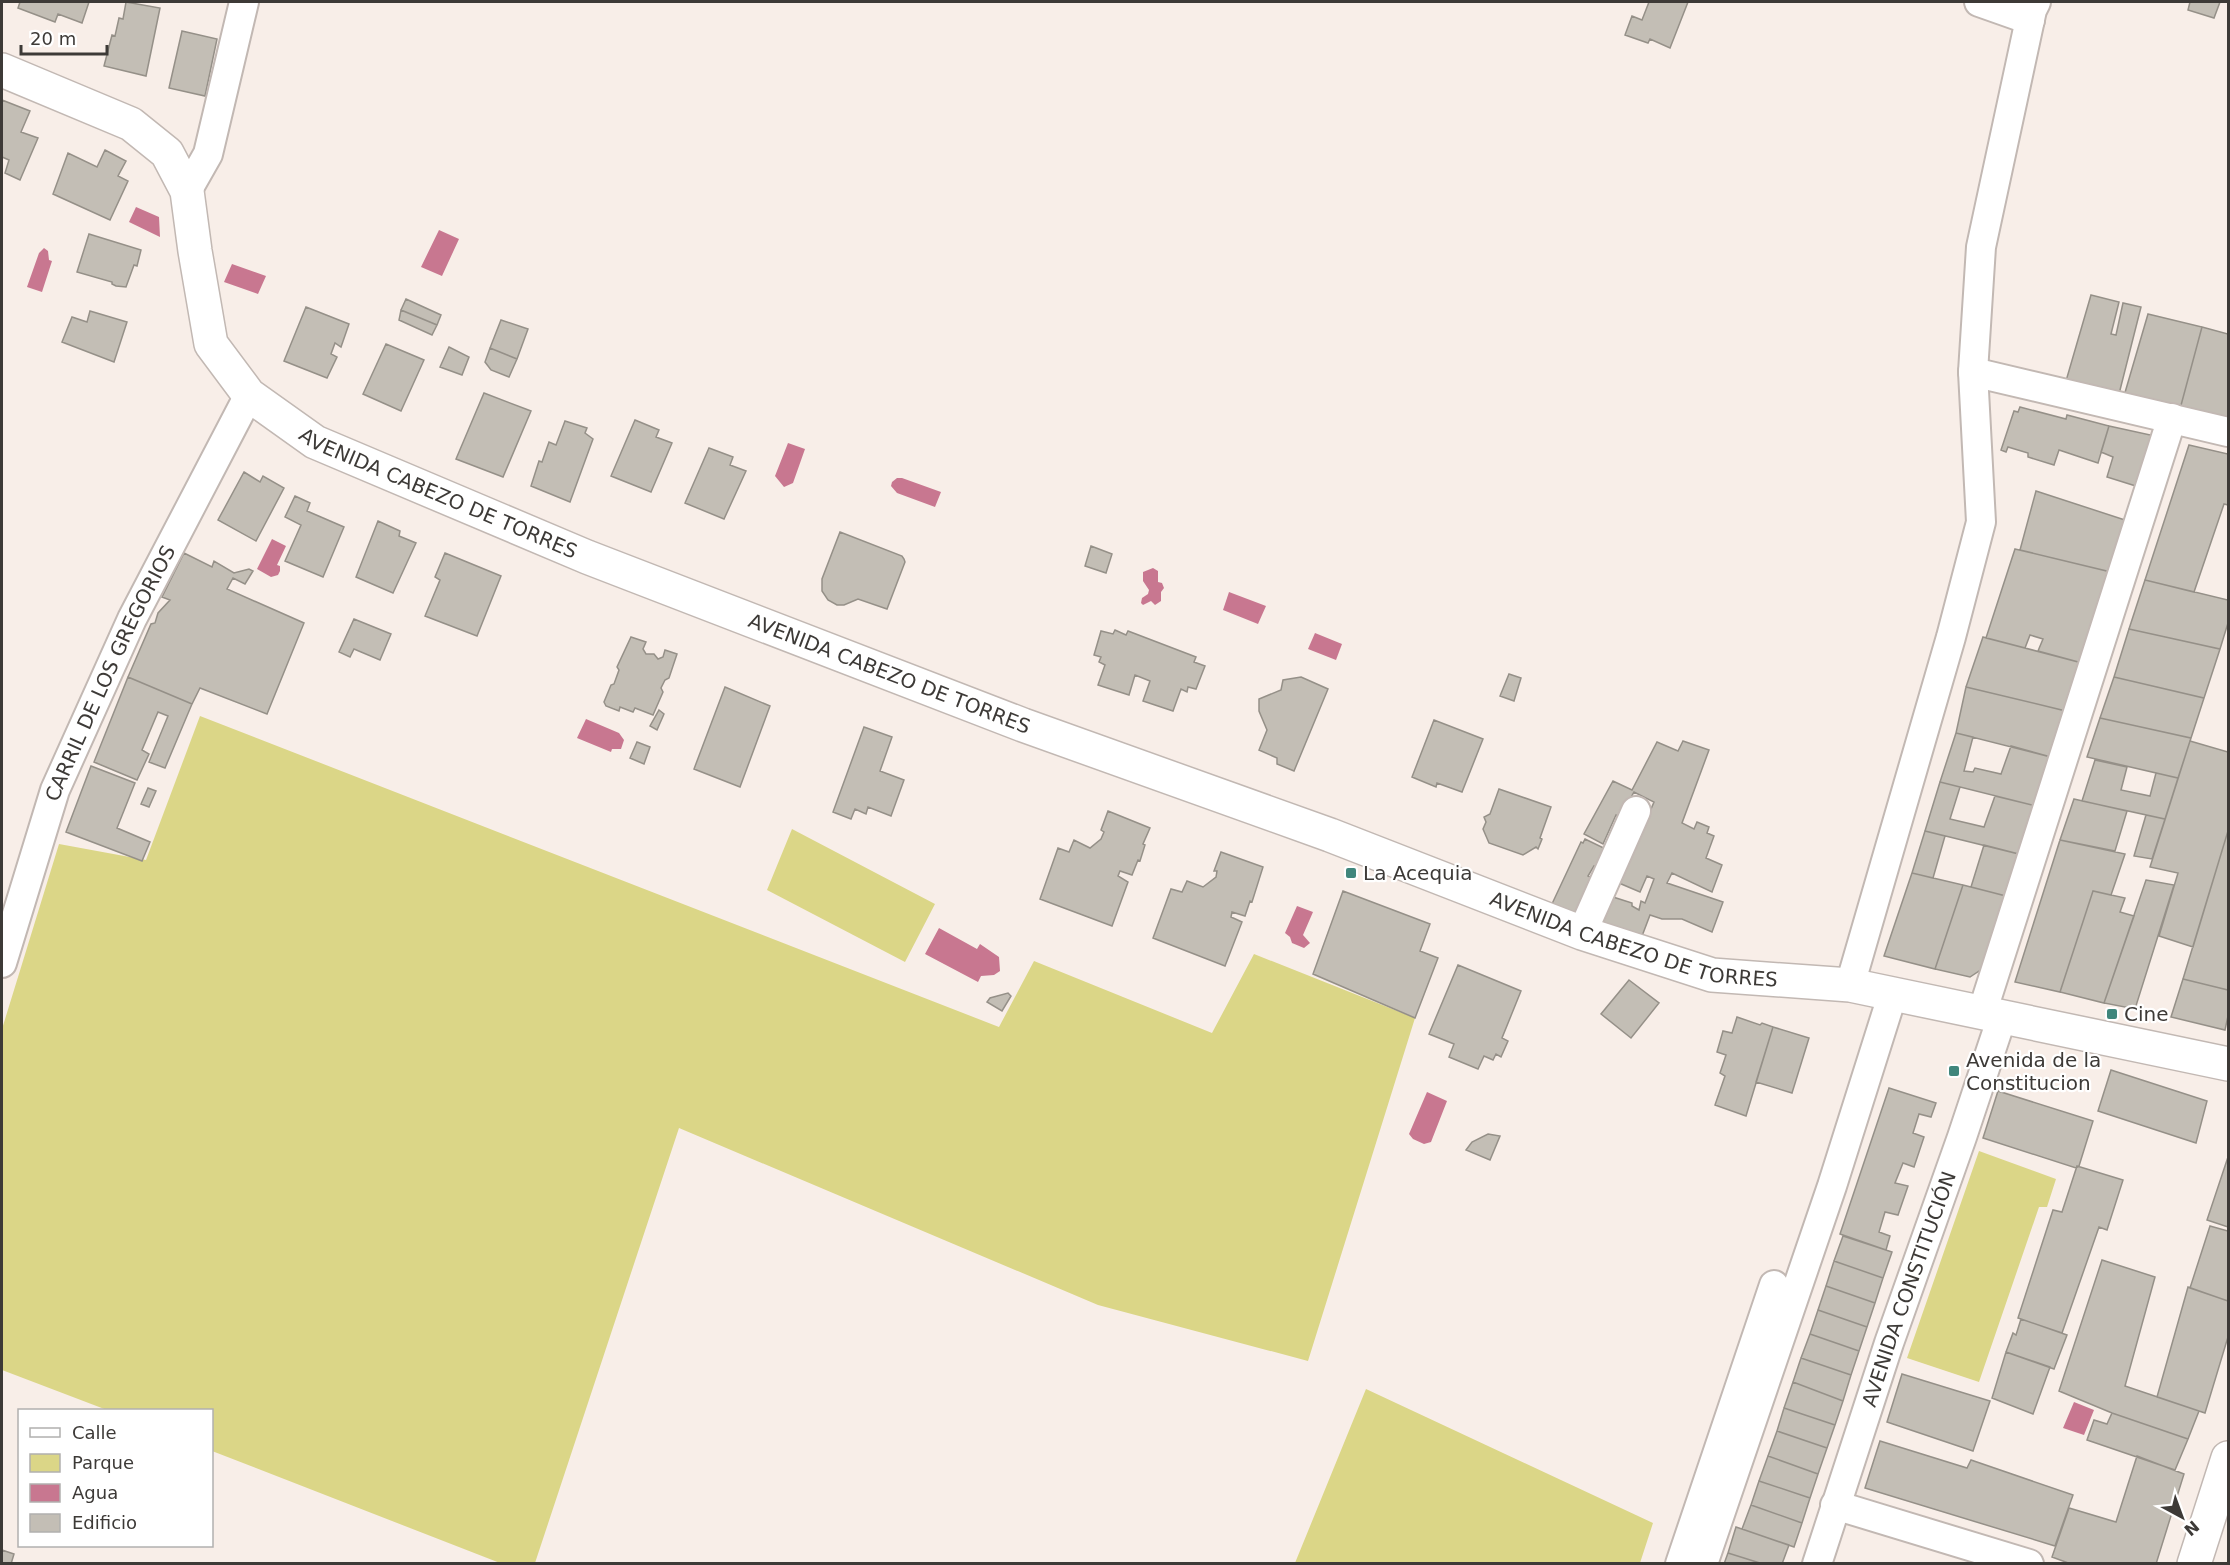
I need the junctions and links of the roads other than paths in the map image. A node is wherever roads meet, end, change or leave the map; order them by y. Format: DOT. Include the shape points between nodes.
graph roads {
  1 [pos="244,2"];
  2 [pos="1979,2"];
  3 [pos="2033,11"];
  4 [pos="2,70"];
  5 [pos="187,191"];
  6 [pos="1973,372"];
  7 [pos="249,395"];
  8 [pos="2172,418"];
  9 [pos="2229,432"];
  10 [pos="1636,811"];
  11 [pos="1582,933"];
  12 [pos="2,963"];
  13 [pos="1850,985"];
  14 [pos="1893,993"];
  15 [pos="1992,1015"];
  16 [pos="2229,1064"];
  17 [pos="1774,1285"];
  18 [pos="2229,1458"];
  19 [pos="1835,1505"];
  20 [pos="1680,1563"];
  21 [pos="1703,1563"];
  22 [pos="1817,1563"];
  23 [pos="2029,1563"];
  24 [pos="2194,1563"];
  1 -- 5 [label="street" via="208,154"];
  2 -- 3 [label="street"];
  3 -- 6 [label="street" via="1981,247"];
  4 -- 5 [label="street, AVENIDA CABEZO DE TORRES" via="131,124 167,153"];
  5 -- 7 [label="street, AVENIDA CABEZO DE TORRES" via="211,344"];
  6 -- 8 [label="street"];
  6 -- 13 [label="street" via="1982,522"];
  7 -- 11 [label="street, AVENIDA CABEZO DE TORRES" via="315,442 587,557 1023,725 1330,835"];
  7 -- 12 [label="street, CARRIL DE LOS GREGORIOS" via="132,619 55,790"];
  8 -- 9 [label="street"];
  8 -- 15 [label="street, AVENIDA CONSTITUCIÓN"];
  10 -- 11 [label="street"];
  11 -- 13 [label="street, AVENIDA CABEZO DE TORRES" via="1713,975"];
  13 -- 14 [label="street, AVENIDA CABEZO DE TORRES"];
  14 -- 15 [label="street, AVENIDA CABEZO DE TORRES"];
  14 -- 21 [label="street" via="1832,1186"];
  15 -- 16 [label="street, AVENIDA CABEZO DE TORRES"];
  15 -- 19 [label="street, AVENIDA CONSTITUCIÓN"];
  17 -- 20 [label="street"];
  18 -- 24 [label="street"];
  19 -- 22 [label="street, AVENIDA CONSTITUCIÓN"];
  19 -- 23 [label="street"];
}
